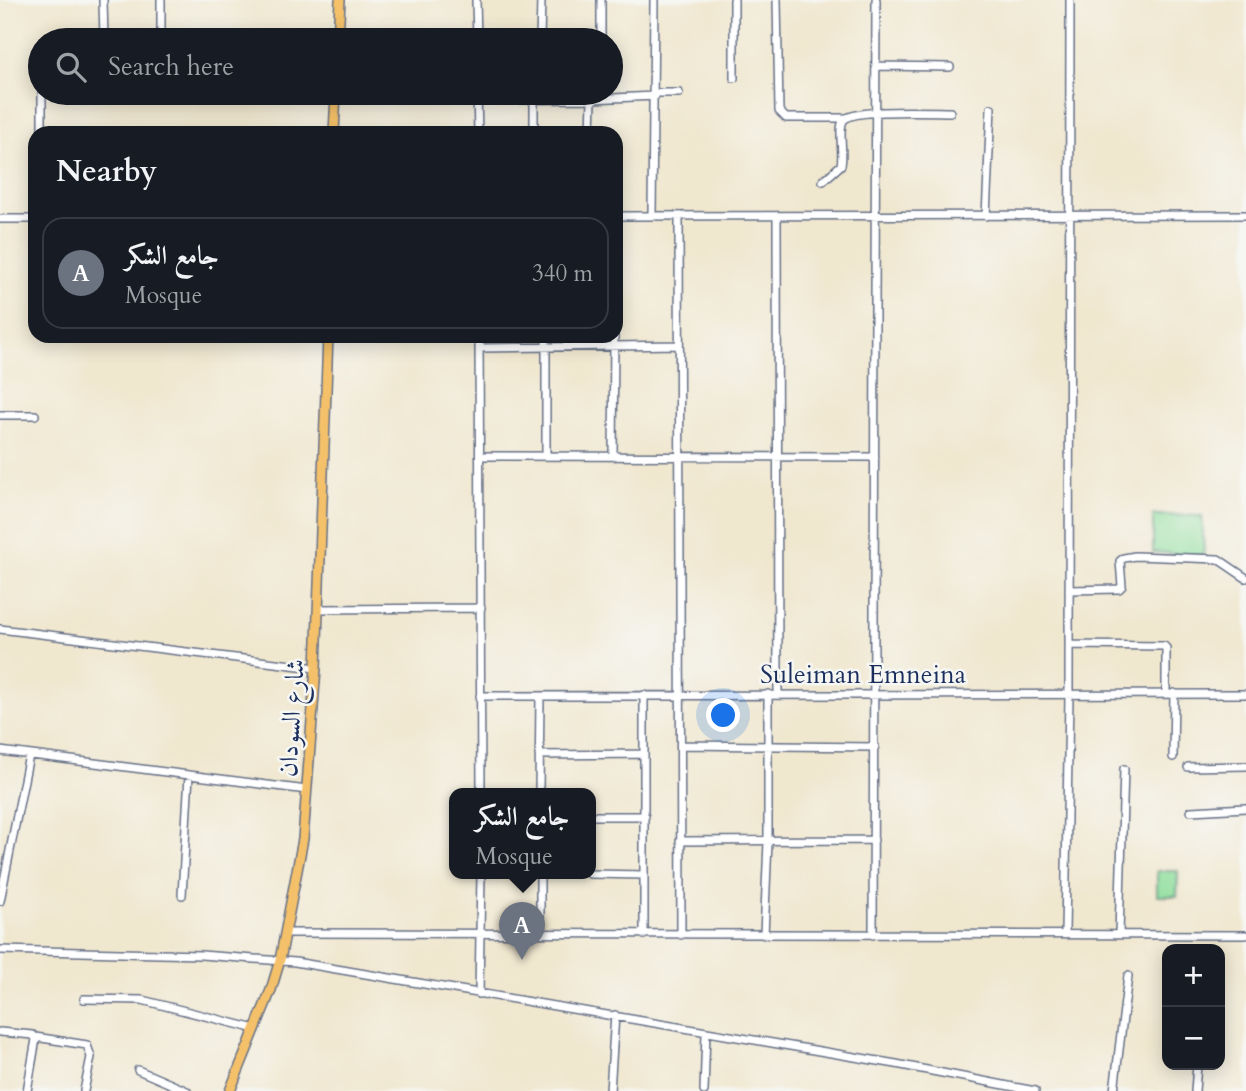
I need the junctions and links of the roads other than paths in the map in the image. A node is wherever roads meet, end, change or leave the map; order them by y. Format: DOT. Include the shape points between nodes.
graph roads {
  1 [pos="103,0"];
  2 [pos="161,0"];
  3 [pos="340,0"];
  4 [pos="476,0"];
  5 [pos="541,0"];
  6 [pos="601,0"];
  7 [pos="654,0"];
  8 [pos="734,0"];
  9 [pos="776,0"];
  10 [pos="876,0"];
  11 [pos="1070,0"];
  12 [pos="104,28"];
  13 [pos="161,28"];
  14 [pos="339,28"];
  15 [pos="477,28"];
  16 [pos="540,28"];
  17 [pos="601,28"];
  18 [pos="876,66"];
  19 [pos="950,66"];
  20 [pos="734,78"];
  21 [pos="679,93"];
  22 [pos="655,95"];
  23 [pos="623,96"];
  24 [pos="42,105"];
  25 [pos="335,105"];
  26 [pos="477,105"];
  27 [pos="536,105"];
  28 [pos="592,105"];
  29 [pos="990,107"];
  30 [pos="950,112"];
  31 [pos="876,113"];
  32 [pos="846,118"];
  33 [pos="42,126"];
  34 [pos="334,126"];
  35 [pos="478,126"];
  36 [pos="535,126"];
  37 [pos="591,126"];
  38 [pos="823,181"];
  39 [pos="1246,215"];
  40 [pos="623,216"];
  41 [pos="652,216"];
  42 [pos="679,216"];
  43 [pos="986,216"];
  44 [pos="777,217"];
  45 [pos="876,217"];
  46 [pos="1069,217"];
  47 [pos="0,219"];
  48 [pos="28,219"];
  49 [pos="328,343"];
  50 [pos="480,343"];
  51 [pos="546,343"];
  52 [pos="614,343"];
  53 [pos="679,345"];
  54 [pos="614,347"];
  55 [pos="480,348"];
  56 [pos="546,348"];
  57 [pos="0,415"];
  58 [pos="35,415"];
  59 [pos="480,456"];
  60 [pos="546,456"];
  61 [pos="613,456"];
  62 [pos="680,457"];
  63 [pos="875,457"];
  64 [pos="776,458"];
  65 [pos="1246,578"];
  66 [pos="1069,590"];
  67 [pos="481,608"];
  68 [pos="318,609"];
  69 [pos="0,629"];
  70 [pos="1069,645"];
  71 [pos="316,668"];
  72 [pos="1170,693"];
  73 [pos="768,694"];
  74 [pos="778,694"];
  75 [pos="1246,694"];
  76 [pos="644,695"];
  77 [pos="875,695"];
  78 [pos="480,696"];
  79 [pos="540,696"];
  80 [pos="681,696"];
  81 [pos="1069,696"];
  82 [pos="681,745"];
  83 [pos="769,746"];
  84 [pos="875,747"];
  85 [pos="0,751"];
  86 [pos="644,754"];
  87 [pos="29,755"];
  88 [pos="539,755"];
  89 [pos="1173,758"];
  90 [pos="1246,766"];
  91 [pos="1188,767"];
  92 [pos="1124,769"];
  93 [pos="189,775"];
  94 [pos="481,788"];
  95 [pos="540,788"];
  96 [pos="307,790"];
  97 [pos="1246,808"];
  98 [pos="1191,811"];
  99 [pos="596,816"];
  100 [pos="645,816"];
  101 [pos="874,840"];
  102 [pos="680,841"];
  103 [pos="768,842"];
  104 [pos="3,871"];
  105 [pos="596,874"];
  106 [pos="643,875"];
  107 [pos="481,879"];
  108 [pos="540,879"];
  109 [pos="182,895"];
  110 [pos="0,901"];
  111 [pos="287,933"];
  112 [pos="540,933"];
  113 [pos="1065,934"];
  114 [pos="1119,934"];
  115 [pos="481,935"];
  116 [pos="644,935"];
  117 [pos="681,935"];
  118 [pos="764,935"];
  119 [pos="873,935"];
  120 [pos="1246,935"];
  121 [pos="0,950"];
  122 [pos="281,960"];
  123 [pos="1128,976"];
  124 [pos="479,994"];
  125 [pos="84,999"];
  126 [pos="615,1015"];
  127 [pos="256,1029"];
  128 [pos="0,1032"];
  129 [pos="706,1033"];
  130 [pos="35,1037"];
  131 [pos="138,1070"];
  132 [pos="1197,1070"];
  133 [pos="1021,1090"];
  134 [pos="27,1091"];
  135 [pos="85,1091"];
  136 [pos="187,1091"];
  137 [pos="230,1091"];
  138 [pos="610,1091"];
  139 [pos="704,1091"];
  140 [pos="1035,1091"];
  141 [pos="1114,1091"];
  142 [pos="1195,1091"];
  1 -- 12 [label="street"];
  2 -- 13 [label="street"];
  3 -- 14 [label="main road"];
  4 -- 15 [label="street"];
  5 -- 16 [label="street"];
  6 -- 17 [label="street"];
  7 -- 22 [label="street"];
  8 -- 20 [label="street"];
  9 -- 32 [label="street" via="779,111 786,118"];
  10 -- 18 [label="street"];
  11 -- 46 [label="street"];
  18 -- 19 [label="street"];
  18 -- 31 [label="street"];
  21 -- 22 [label="street"];
  22 -- 23 [label="street"];
  22 -- 41 [label="street"];
  24 -- 33 [label="street"];
  25 -- 34 [label="main road"];
  26 -- 35 [label="street"];
  27 -- 36 [label="street"];
  28 -- 37 [label="street"];
  29 -- 43 [label="street"];
  30 -- 31 [label="street"];
  31 -- 32 [label="street"];
  31 -- 45 [label="street"];
  32 -- 38 [label="street" via="841,164"];
  39 -- 46 [label="street"];
  40 -- 41 [label="street"];
  41 -- 42 [label="street"];
  42 -- 44 [label="street"];
  42 -- 53 [label="street"];
  43 -- 45 [label="street"];
  43 -- 46 [label="street"];
  44 -- 45 [label="street"];
  44 -- 64 [label="street"];
  45 -- 63 [label="street"];
  46 -- 66 [label="street"];
  47 -- 48 [label="street"];
  49 -- 68 [label="main road, شارع السودان"];
  50 -- 55 [label="street"];
  51 -- 56 [label="street"];
  52 -- 54 [label="street"];
  53 -- 54 [label="street"];
  53 -- 62 [label="street"];
  54 -- 56 [label="street"];
  54 -- 61 [label="street"];
  55 -- 56 [label="street"];
  55 -- 59 [label="street"];
  56 -- 60 [label="street"];
  57 -- 58 [label="street"];
  59 -- 60 [label="street"];
  59 -- 67 [label="street"];
  60 -- 61 [label="street"];
  61 -- 62 [label="street"];
  62 -- 64 [label="street"];
  62 -- 80 [label="street"];
  63 -- 64 [label="street"];
  63 -- 77 [label="street"];
  64 -- 74 [label="street"];
  65 -- 66 [label="street" via="1218,559 1135,556 1120,561 1119,589"];
  66 -- 70 [label="street"];
  67 -- 68 [label="street"];
  67 -- 78 [label="street"];
  68 -- 71 [label="main road, شارع السودان"];
  69 -- 71 [label="street"];
  70 -- 72 [label="street" via="1164,646"];
  70 -- 81 [label="street"];
  71 -- 96 [label="main road, شارع السودان"];
  72 -- 75 [label="street, Suleiman Emneina"];
  72 -- 81 [label="street, Suleiman Emneina"];
  72 -- 89 [label="street"];
  73 -- 74 [label="street, Suleiman Emneina"];
  73 -- 80 [label="street, Suleiman Emneina"];
  73 -- 83 [label="street"];
  74 -- 77 [label="street, Suleiman Emneina"];
  76 -- 79 [label="street, Suleiman Emneina"];
  76 -- 80 [label="street, Suleiman Emneina"];
  76 -- 86 [label="street"];
  77 -- 81 [label="street, Suleiman Emneina"];
  77 -- 84 [label="street"];
  78 -- 79 [label="street, Suleiman Emneina"];
  78 -- 94 [label="street"];
  79 -- 88 [label="street"];
  80 -- 82 [label="street"];
  81 -- 113 [label="street"];
  82 -- 83 [label="street"];
  82 -- 102 [label="street"];
  83 -- 84 [label="street"];
  83 -- 103 [label="street"];
  84 -- 101 [label="street"];
  85 -- 87 [label="street"];
  86 -- 88 [label="street"];
  86 -- 100 [label="street"];
  87 -- 93 [label="street"];
  87 -- 104 [label="street"];
  88 -- 95 [label="street"];
  90 -- 91 [label="street"];
  92 -- 114 [label="street"];
  93 -- 96 [label="street"];
  93 -- 109 [label="street"];
  96 -- 111 [label="main road, شارع السودان"];
  97 -- 98 [label="street"];
  99 -- 100 [label="street"];
  100 -- 106 [label="street"];
  101 -- 103 [label="street"];
  101 -- 119 [label="street"];
  102 -- 103 [label="street"];
  102 -- 117 [label="street"];
  103 -- 118 [label="street"];
  104 -- 110 [label="street"];
  105 -- 106 [label="street"];
  106 -- 116 [label="street"];
  107 -- 115 [label="street"];
  108 -- 112 [label="street"];
  111 -- 115 [label="street"];
  111 -- 122 [label="main road, شارع السودان"];
  112 -- 115 [label="street"];
  112 -- 116 [label="street"];
  113 -- 114 [label="street"];
  113 -- 119 [label="street"];
  114 -- 120 [label="street"];
  115 -- 124 [label="street"];
  116 -- 117 [label="street"];
  117 -- 118 [label="street"];
  118 -- 119 [label="street"];
  121 -- 122 [label="street"];
  122 -- 124 [label="street"];
  122 -- 127 [label="main road, شارع السودان"];
  123 -- 141 [label="street"];
  124 -- 126 [label="street"];
  125 -- 127 [label="street" via="142,1000"];
  126 -- 129 [label="street"];
  126 -- 138 [label="street"];
  127 -- 137 [label="main road, شارع السودان"];
  128 -- 130 [label="street"];
  129 -- 133 [label="street"];
  129 -- 139 [label="street"];
  130 -- 134 [label="street"];
  130 -- 135 [label="street" via="87,1045 91,1057"];
  131 -- 136 [label="street"];
  132 -- 142 [label="street"];
  133 -- 140 [label="street"];
}
